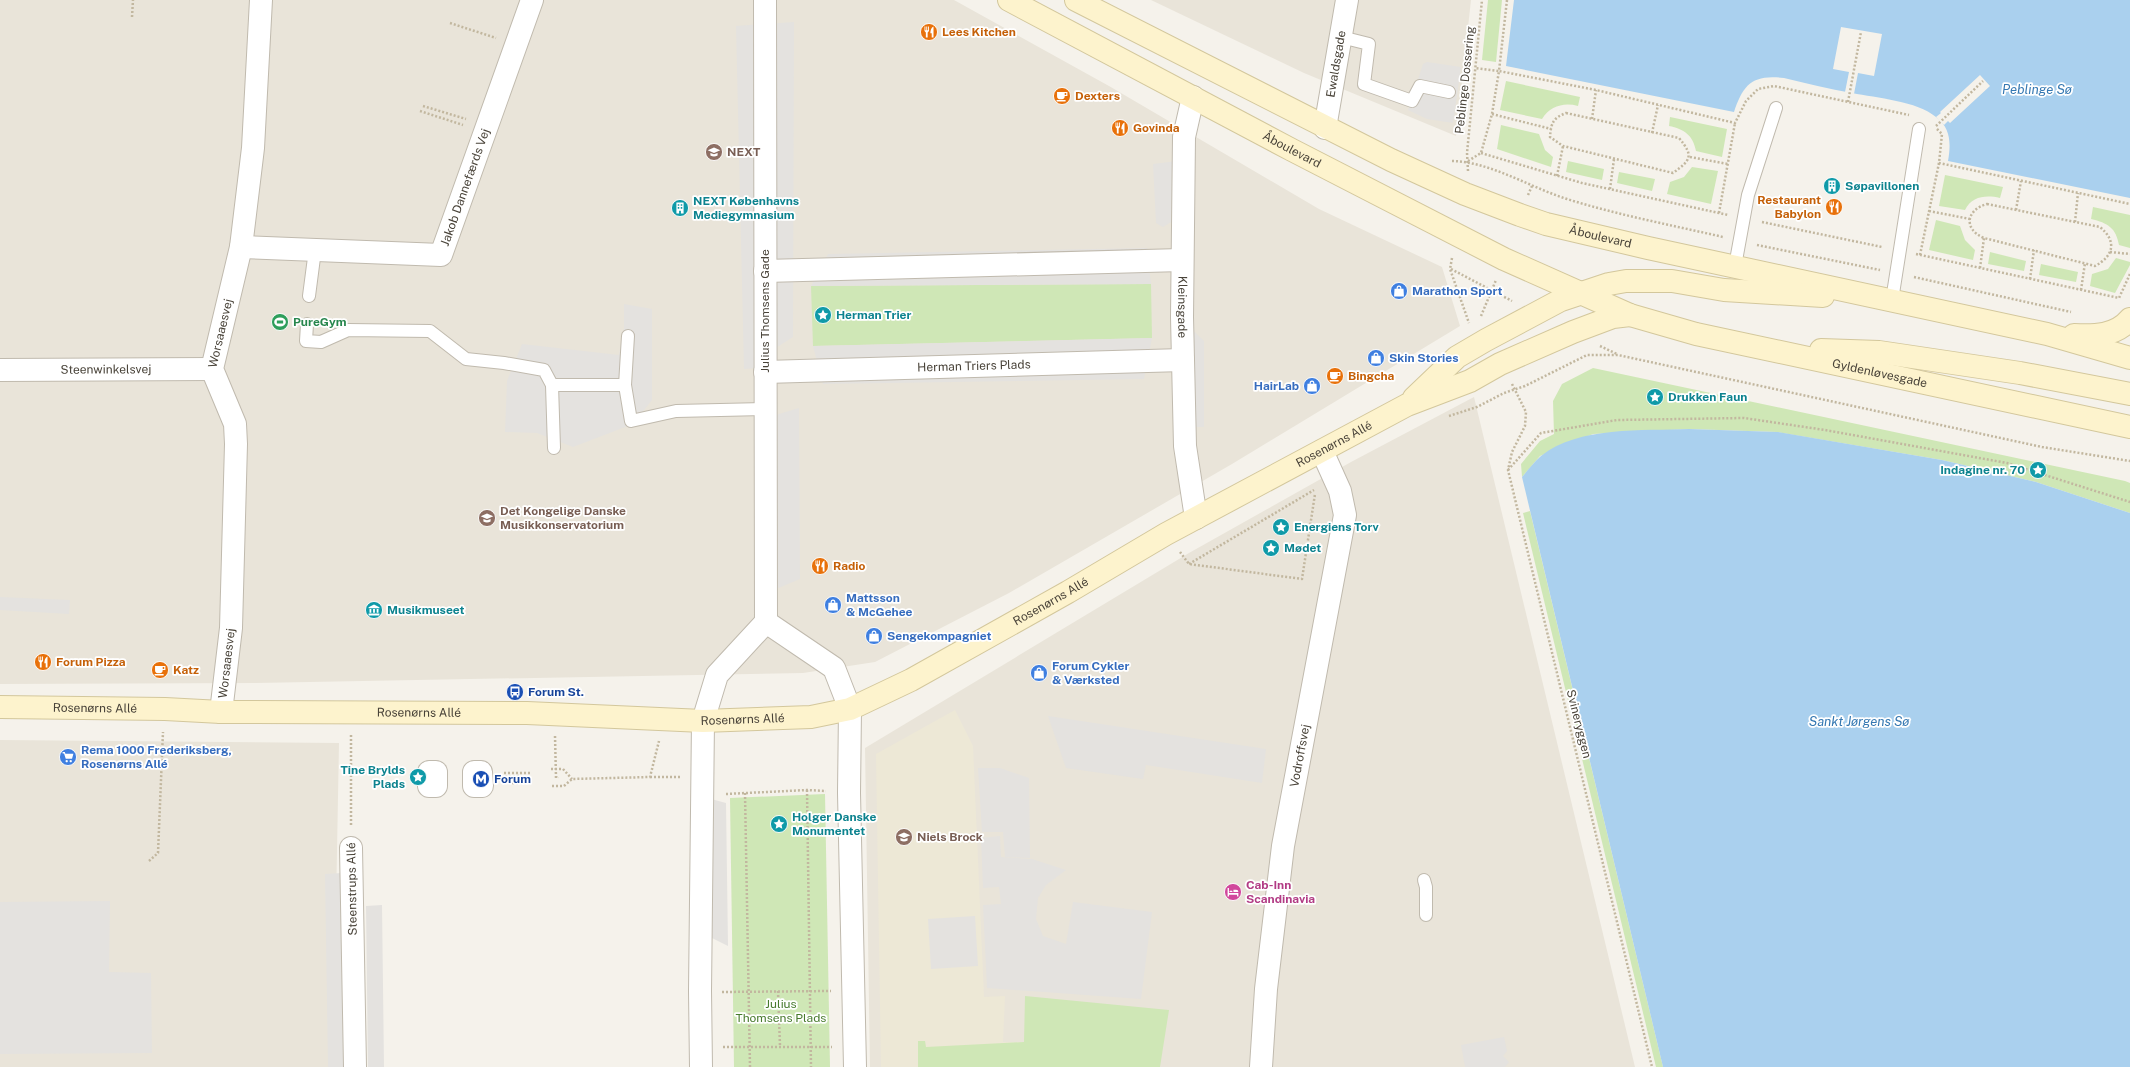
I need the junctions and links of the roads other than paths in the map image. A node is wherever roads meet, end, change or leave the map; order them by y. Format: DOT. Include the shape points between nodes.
graph roads {
  1 [pos="261,0"];
  2 [pos="532,0"];
  3 [pos="765,0"];
  4 [pos="1009,0"];
  5 [pos="1076,0"];
  6 [pos="1347,0"];
  7 [pos="1341,37"];
  8 [pos="1449,92"];
  9 [pos="1192,97"];
  10 [pos="1776,108"];
  11 [pos="1325,128"];
  12 [pos="1919,129"];
  13 [pos="241,247"];
  14 [pos="315,250"];
  15 [pos="1182,260"];
  16 [pos="1735,266"];
  17 [pos="765,271"];
  18 [pos="1577,293"];
  19 [pos="310,296"];
  20 [pos="1892,300"];
  21 [pos="1630,315"];
  22 [pos="2130,319"];
  23 [pos="307,324"];
  24 [pos="2047,334"];
  25 [pos="628,336"];
  26 [pos="1763,348"];
  27 [pos="2130,358"];
  28 [pos="1183,360"];
  29 [pos="212,369"];
  30 [pos="0,370"];
  31 [pos="766,372"];
  32 [pos="552,385"];
  33 [pos="625,385"];
  34 [pos="2130,394"];
  35 [pos="1407,405"];
  36 [pos="766,409"];
  37 [pos="2130,427"];
  38 [pos="554,448"];
  39 [pos="1322,451"];
  40 [pos="1196,518"];
  41 [pos="766,622"];
  42 [pos="0,707"];
  43 [pos="850,709"];
  44 [pos="221,712"];
  45 [pos="703,721"];
  46 [pos="351,848"];
  47 [pos="1424,880"];
  48 [pos="1426,915"];
  49 [pos="701,1057"];
  50 [pos="855,1057"];
  51 [pos="355,1067"];
  52 [pos="1261,1067"];
  1 -- 13 [label="street, Worsaaesvej" via="253,148"];
  2 -- 14 [label="street, Jakob Dannefærds Vej" via="440,254"];
  3 -- 17 [label="street, Julius Thomsens Gade"];
  4 -- 9 [label="street, Åboulevard"];
  5 -- 11 [label="street, Åboulevard"];
  6 -- 7 [label="street, Ewaldsgade"];
  7 -- 8 [label="lane" via="1369,44 1364,84 1412,101 1420,86"];
  7 -- 11 [label="street, Ewaldsgade"];
  9 -- 15 [label="street, Kleinsgade" via="1184,137"];
  9 -- 18 [label="street, Åboulevard" via="1504,259"];
  10 -- 16 [label="lane" via="1748,195"];
  11 -- 16 [label="street, Åboulevard" via="1465,194 1546,224"];
  12 -- 20 [label="lane"];
  13 -- 14 [label="street, Jakob Dannefærds Vej"];
  13 -- 29 [label="street, Worsaaesvej"];
  14 -- 19 [label="lane"];
  15 -- 17 [label="street"];
  15 -- 28 [label="street, Kleinsgade"];
  16 -- 20 [label="street"];
  17 -- 31 [label="street, Julius Thomsens Gade"];
  18 -- 20 [label="street, Rosenørns Allé" via="1626,281 1648,280 1672,281 1724,290"];
  18 -- 21 [label="street, Åboulevard"];
  18 -- 35 [label="street, Rosenørns Allé" via="1535,313 1457,357"];
  20 -- 24 [label="street"];
  21 -- 26 [label="street, Gyldenløvesgade" via="1696,334"];
  21 -- 35 [label="street, Rosenørns Allé" via="1613,317 1573,332 1500,364 1470,381"];
  22 -- 24 [label="street" via="2126,324 2099,336"];
  23 -- 32 [label="lane" via="306,341 321,342 348,330 430,331 466,359 544,370"];
  24 -- 27 [label="street"];
  25 -- 33 [label="lane"];
  26 -- 34 [label="street" via="1879,352 2020,373"];
  26 -- 37 [label="street, Gyldenløvesgade"];
  28 -- 31 [label="street, Herman Triers Plads"];
  28 -- 40 [label="street, Kleinsgade" via="1185,446"];
  29 -- 30 [label="street, Steenwinkelsvej"];
  29 -- 44 [label="street, Worsaaesvej" via="235,424 236,444 231,628"];
  31 -- 36 [label="street, Julius Thomsens Gade"];
  32 -- 33 [label="lane"];
  32 -- 38 [label="lane"];
  33 -- 36 [label="lane" via="631,421 676,411"];
  35 -- 39 [label="street, Rosenørns Allé"];
  36 -- 41 [label="street, Julius Thomsens Gade"];
  39 -- 40 [label="street, Rosenørns Allé"];
  39 -- 52 [label="street, Vodroffsvej" via="1340,491 1344,515 1283,846 1266,989"];
  40 -- 43 [label="street, Rosenørns Allé" via="911,680"];
  41 -- 43 [label="street" via="834,668"];
  41 -- 45 [label="street" via="718,675"];
  42 -- 44 [label="street, Rosenørns Allé"];
  43 -- 45 [label="street, Rosenørns Allé" via="812,717"];
  43 -- 50 [label="street" via="848,793"];
  44 -- 45 [label="street, Rosenørns Allé" via="555,714"];
  45 -- 49 [label="street"];
  46 -- 51 [label="street, Steenstrups Allé"];
  47 -- 48 [label="lane"];
}
